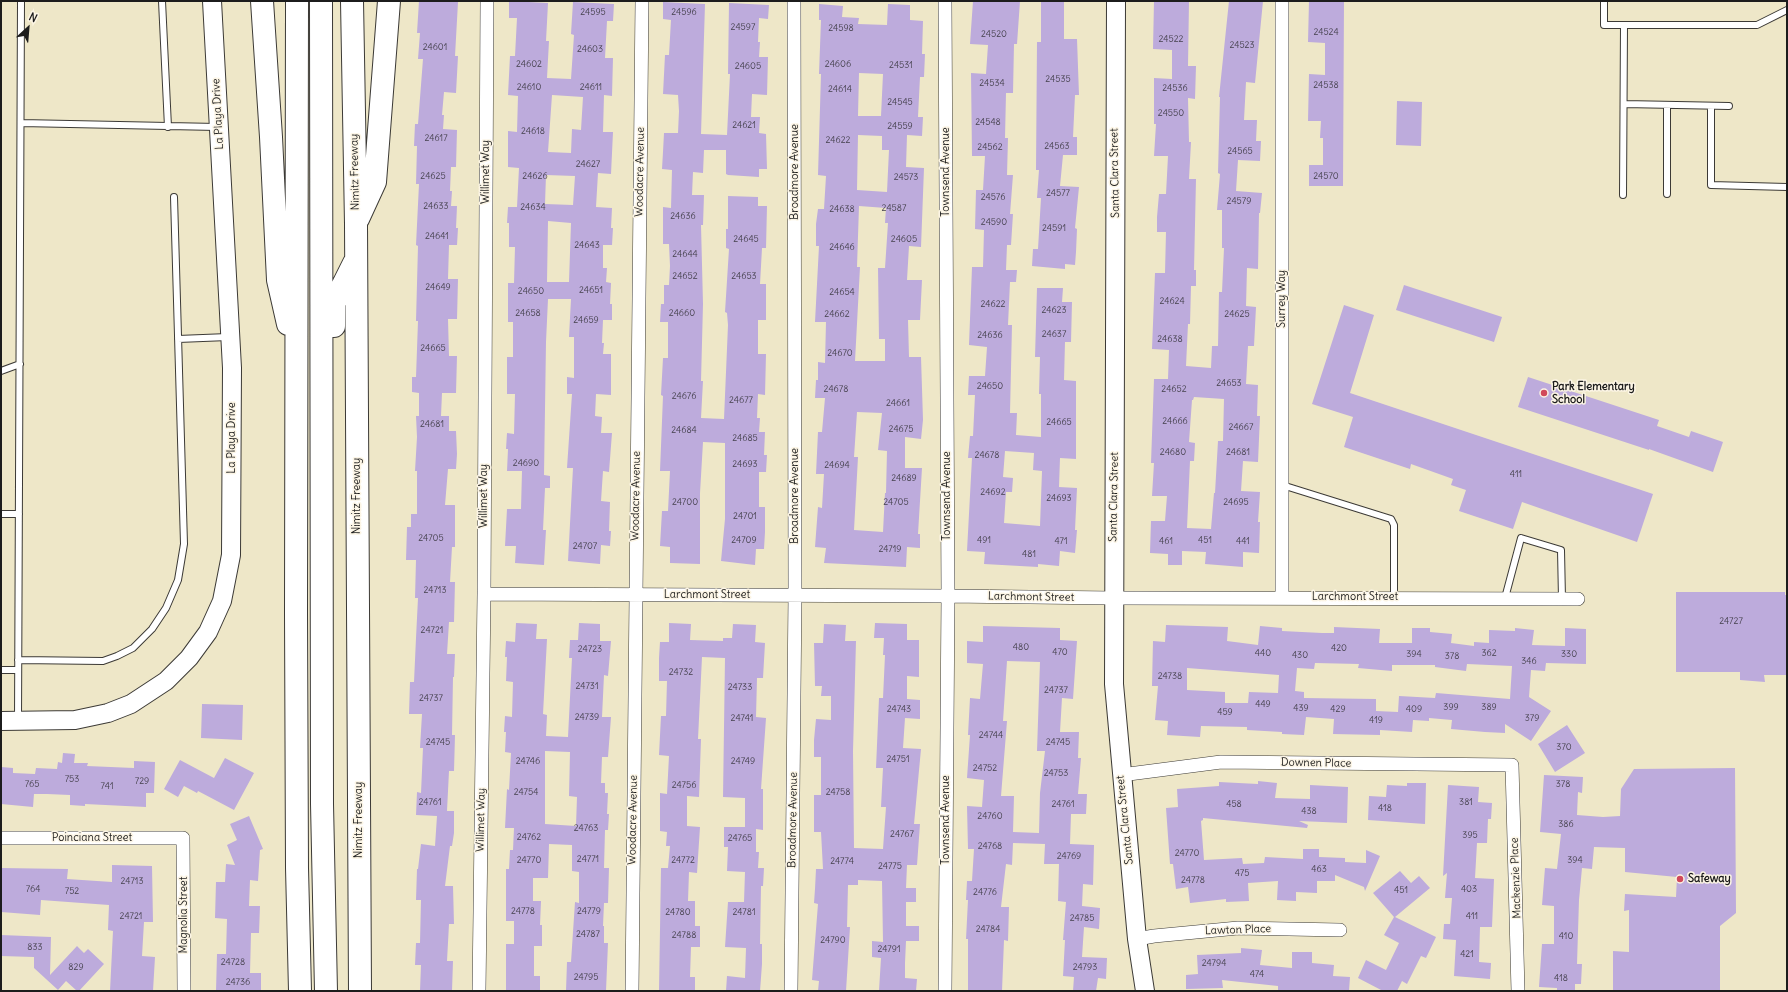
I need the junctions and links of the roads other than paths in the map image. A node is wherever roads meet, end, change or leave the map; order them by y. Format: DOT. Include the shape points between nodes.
graph roads {
  1 [pos="21,1"];
  2 [pos="162,1"];
  3 [pos="212,1"];
  4 [pos="262,1"];
  5 [pos="297,1"];
  6 [pos="321,1"];
  7 [pos="352,1"];
  8 [pos="389,1"];
  9 [pos="487,1"];
  10 [pos="642,1"];
  11 [pos="794,1"];
  12 [pos="945,1"];
  13 [pos="1116,1"];
  14 [pos="1282,1"];
  15 [pos="1604,1"];
  16 [pos="1787,10"];
  17 [pos="1624,25"];
  18 [pos="1624,104"];
  19 [pos="1667,105"];
  20 [pos="1711,106"];
  21 [pos="1729,106"];
  22 [pos="21,123"];
  23 [pos="168,126"];
  24 [pos="219,127"];
  25 [pos="1787,187"];
  26 [pos="1667,194"];
  27 [pos="1623,195"];
  28 [pos="174,197"];
  29 [pos="356,224"];
  30 [pos="356,260"];
  31 [pos="230,337"];
  32 [pos="178,339"];
  33 [pos="296,358"];
  34 [pos="20,364"];
  35 [pos="1,371"];
  36 [pos="1282,486"];
  37 [pos="1,514"];
  38 [pos="19,514"];
  39 [pos="484,594"];
  40 [pos="635,594"];
  41 [pos="795,595"];
  42 [pos="948,596"];
  43 [pos="1282,597"];
  44 [pos="1113,598"];
  45 [pos="1394,598"];
  46 [pos="1505,598"];
  47 [pos="1562,598"];
  48 [pos="1578,598"];
  49 [pos="18,660"];
  50 [pos="1,670"];
  51 [pos="18,670"];
  52 [pos="10,721"];
  53 [pos="1512,765"];
  54 [pos="1121,775"];
  55 [pos="1,838"];
  56 [pos="184,838"];
  57 [pos="1340,930"];
  58 [pos="1137,939"];
  59 [pos="184,991"];
  60 [pos="300,991"];
  61 [pos="326,991"];
  62 [pos="340,991"];
  63 [pos="360,991"];
  64 [pos="479,991"];
  65 [pos="632,991"];
  66 [pos="791,991"];
  67 [pos="945,991"];
  68 [pos="1145,991"];
  69 [pos="1518,991"];
  1 -- 22 [label="lane"];
  2 -- 23 [label="lane"];
  3 -- 24 [label="main road, La Playa Drive"];
  4 -- 33 [label="highway" via="278,280"];
  5 -- 33 [label="highway"];
  6 -- 61 [label="highway" via="322,804"];
  7 -- 29 [label="highway, Nimitz Freeway"];
  8 -- 29 [label="highway" via="375,182"];
  9 -- 39 [label="street, Willimet Way"];
  10 -- 40 [label="street, Woodacre Avenue"];
  11 -- 41 [label="street, Broadmore Avenue"];
  12 -- 42 [label="street, Townsend Avenue"];
  13 -- 44 [label="main road, Santa Clara Street"];
  14 -- 36 [label="street, Surrey Way"];
  15 -- 17 [label="lane" via="1604,25"];
  16 -- 17 [label="lane" via="1757,25"];
  17 -- 18 [label="lane"];
  18 -- 19 [label="lane"];
  18 -- 27 [label="lane"];
  19 -- 20 [label="lane"];
  19 -- 26 [label="lane"];
  20 -- 21 [label="lane"];
  20 -- 25 [label="lane" via="1711,185"];
  22 -- 23 [label="lane"];
  22 -- 34 [label="lane"];
  23 -- 24 [label="lane"];
  24 -- 31 [label="main road, La Playa Drive"];
  28 -- 32 [label="lane"];
  29 -- 30 [label="highway, Nimitz Freeway"];
  30 -- 62 [label="highway" via="334,303"];
  30 -- 63 [label="highway, Nimitz Freeway"];
  31 -- 32 [label="lane"];
  31 -- 52 [label="main road, La Playa Drive" via="231,555 222,601 208,632 174,674 154,691 127,705 83,719"];
  32 -- 49 [label="lane" via="184,544 178,580 166,608 152,629 133,648 103,661"];
  33 -- 60 [label="highway" via="297,868"];
  34 -- 35 [label="lane"];
  34 -- 38 [label="lane"];
  36 -- 43 [label="street, Surrey Way"];
  36 -- 45 [label="lane" via="1391,519 1394,525"];
  37 -- 38 [label="lane"];
  38 -- 49 [label="lane"];
  39 -- 40 [label="street, Larchmont Street"];
  39 -- 64 [label="street, Willimet Way"];
  40 -- 41 [label="street, Larchmont Street"];
  40 -- 65 [label="street, Woodacre Avenue"];
  41 -- 42 [label="street, Larchmont Street"];
  41 -- 66 [label="street, Broadmore Avenue"];
  42 -- 44 [label="street, Larchmont Street"];
  42 -- 67 [label="street, Townsend Avenue"];
  43 -- 44 [label="street, Larchmont Street"];
  43 -- 45 [label="street, Larchmont Street"];
  44 -- 54 [label="main road, Santa Clara Street" via="1114,684"];
  45 -- 46 [label="street, Larchmont Street"];
  46 -- 47 [label="street, Larchmont Street"];
  46 -- 47 [label="lane" via="1521,538 1561,550"];
  47 -- 48 [label="street, Larchmont Street"];
  49 -- 51 [label="lane"];
  50 -- 51 [label="lane"];
  51 -- 52 [label="lane"];
  53 -- 54 [label="street, Downen Place" via="1220,762"];
  53 -- 69 [label="street, Mackenzie Place"];
  54 -- 58 [label="main road, Santa Clara Street"];
  55 -- 56 [label="street, Poinciana Street"];
  56 -- 59 [label="street, Magnolia Street"];
  57 -- 58 [label="street, Lawton Place" via="1238,928"];
  58 -- 68 [label="main road, Santa Clara Street"];
}
